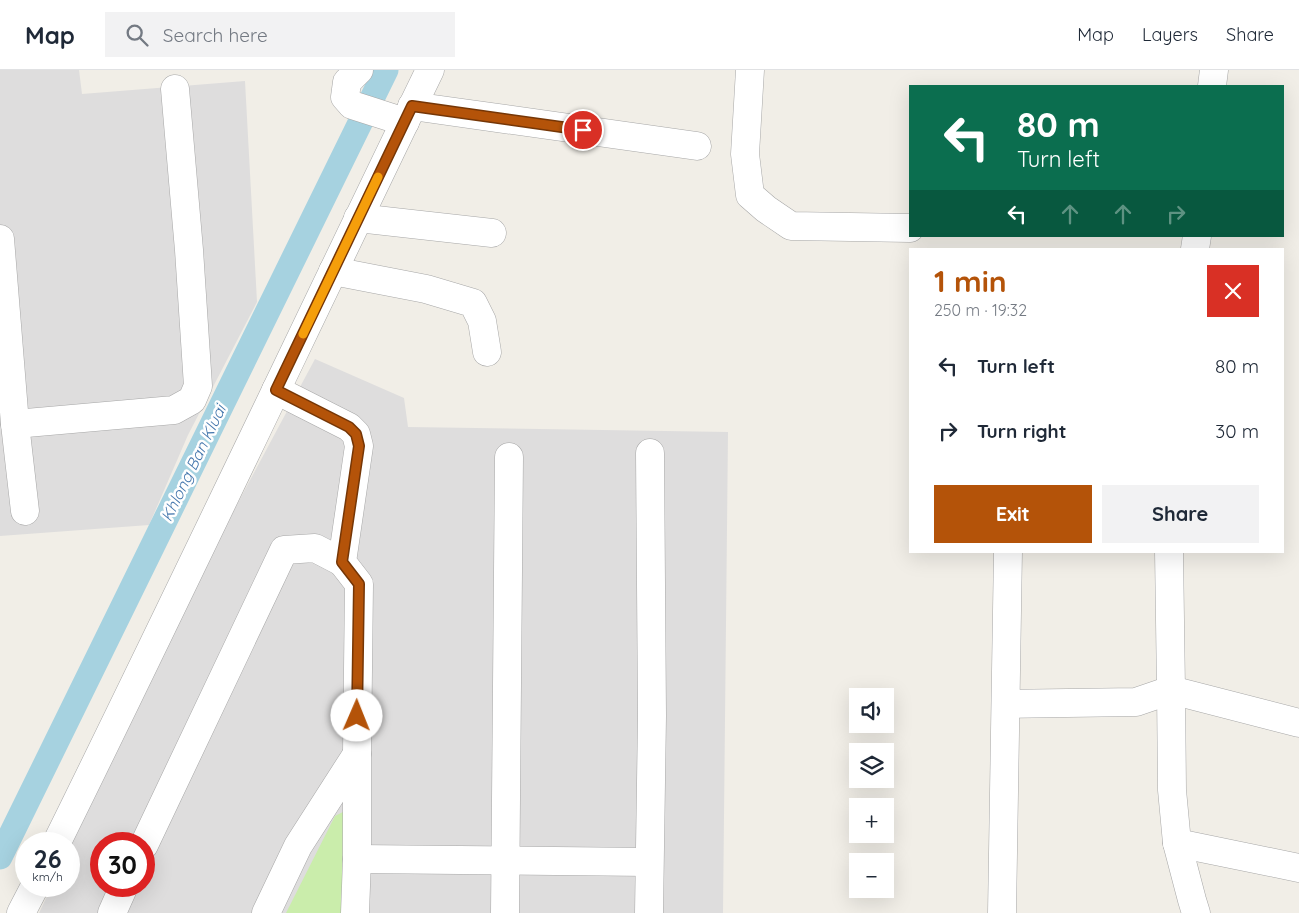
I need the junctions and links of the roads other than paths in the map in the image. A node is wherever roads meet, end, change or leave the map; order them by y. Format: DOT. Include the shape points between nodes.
graph roads {
  1 [pos="359,70"];
  2 [pos="430,70"];
  3 [pos="750,70"];
  4 [pos="1214,70"];
  5 [pos="1212,85"];
  6 [pos="175,89"];
  7 [pos="400,115"];
  8 [pos="697,146"];
  9 [pos="358,218"];
  10 [pos="909,228"];
  11 [pos="492,233"];
  12 [pos="0,239"];
  13 [pos="333,271"];
  14 [pos="487,352"];
  15 [pos="276,390"];
  16 [pos="15,424"];
  17 [pos="650,452"];
  18 [pos="509,457"];
  19 [pos="25,512"];
  20 [pos="1008,553"];
  21 [pos="1169,553"];
  22 [pos="342,562"];
  23 [pos="1172,690"];
  24 [pos="1006,704"];
  25 [pos="1299,722"];
  26 [pos="357,754"];
  27 [pos="62,832"];
  28 [pos="150,832"];
  29 [pos="1177,842"];
  30 [pos="357,859"];
  31 [pos="506,861"];
  32 [pos="649,862"];
  33 [pos="1299,868"];
  34 [pos="29,897"];
  35 [pos="119,897"];
  36 [pos="21,913"];
  37 [pos="112,913"];
  38 [pos="266,913"];
  39 [pos="355,913"];
  40 [pos="505,913"];
  41 [pos="649,913"];
  42 [pos="1002,913"];
  43 [pos="1196,913"];
  1 -- 7 [label="street" via="347,82 345,97 352,105"];
  2 -- 7 [label="street"];
  3 -- 10 [label="street" via="745,154 750,195 791,226"];
  4 -- 5 [label="street"];
  6 -- 16 [label="street" via="198,386 192,400 174,410"];
  7 -- 8 [label="street"];
  7 -- 9 [label="street"];
  9 -- 11 [label="street"];
  9 -- 13 [label="street"];
  12 -- 16 [label="street"];
  13 -- 14 [label="street" via="426,289 473,303 482,321"];
  13 -- 15 [label="street"];
  15 -- 22 [label="street" via="349,427 356,434 359,446"];
  15 -- 27 [label="street"];
  16 -- 19 [label="street"];
  17 -- 32 [label="street" via="652,716"];
  18 -- 31 [label="street"];
  20 -- 24 [label="street"];
  21 -- 23 [label="street"];
  22 -- 26 [label="street" via="359,584"];
  22 -- 28 [label="street" via="315,548 284,550"];
  23 -- 24 [label="street" via="1136,702"];
  23 -- 25 [label="street"];
  23 -- 29 [label="street" via="1172,790"];
  24 -- 42 [label="street"];
  26 -- 30 [label="street"];
  26 -- 38 [label="street" via="298,846"];
  29 -- 33 [label="street"];
  29 -- 43 [label="street"];
  30 -- 31 [label="street"];
  30 -- 39 [label="street"];
  31 -- 32 [label="street"];
  31 -- 40 [label="street"];
  32 -- 41 [label="street"];
  34 -- 36 [label="street"];
  35 -- 37 [label="street"];
}
